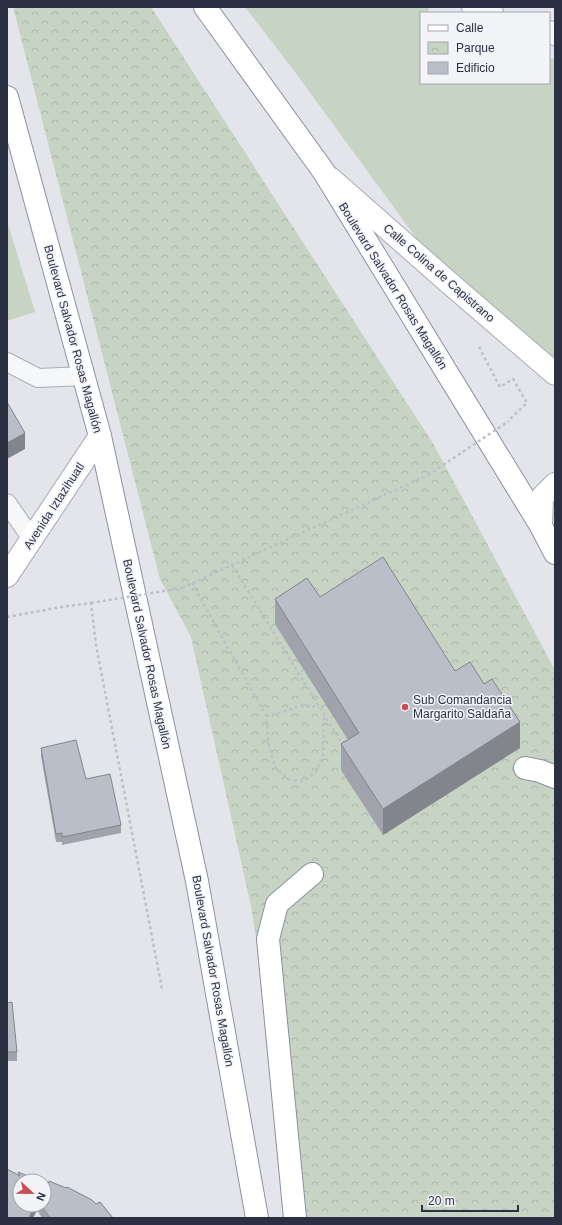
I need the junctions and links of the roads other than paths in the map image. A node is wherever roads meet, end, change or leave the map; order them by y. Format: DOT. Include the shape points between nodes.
graph roads {
  1 [pos="205,7"];
  2 [pos="473,7"];
  3 [pos="489,12"];
  4 [pos="7,97"];
  5 [pos="324,172"];
  6 [pos="7,362"];
  7 [pos="555,374"];
  8 [pos="84,376"];
  9 [pos="100,436"];
  10 [pos="555,484"];
  11 [pos="7,503"];
  12 [pos="541,526"];
  13 [pos="32,539"];
  14 [pos="555,553"];
  15 [pos="7,576"];
  16 [pos="524,768"];
  17 [pos="555,777"];
  18 [pos="312,874"];
  19 [pos="257,1218"];
  20 [pos="296,1218"];
  1 -- 5 [label="main road, Boulevard Salvador Rosas Magallón"];
  2 -- 3 [label="street"];
  4 -- 8 [label="main road, Boulevard Salvador Rosas Magallón"];
  5 -- 7 [label="main road, Calle Colina de Capistrano"];
  5 -- 12 [label="main road, Boulevard Salvador Rosas Magallón"];
  6 -- 8 [label="lane" via="38,378"];
  8 -- 9 [label="main road, Boulevard Salvador Rosas Magallón"];
  9 -- 13 [label="main road, Avenida Iztazihuatl"];
  9 -- 19 [label="main road, Boulevard Salvador Rosas Magallón" via="197,881"];
  10 -- 12 [label="main road" via="542,497"];
  11 -- 13 [label="lane"];
  12 -- 14 [label="main road, Boulevard Salvador Rosas Magallón"];
  13 -- 15 [label="main road, Avenida Iztazihuatl"];
  16 -- 17 [label="main road"];
  18 -- 20 [label="main road" via="277,904 268,939"];
}
